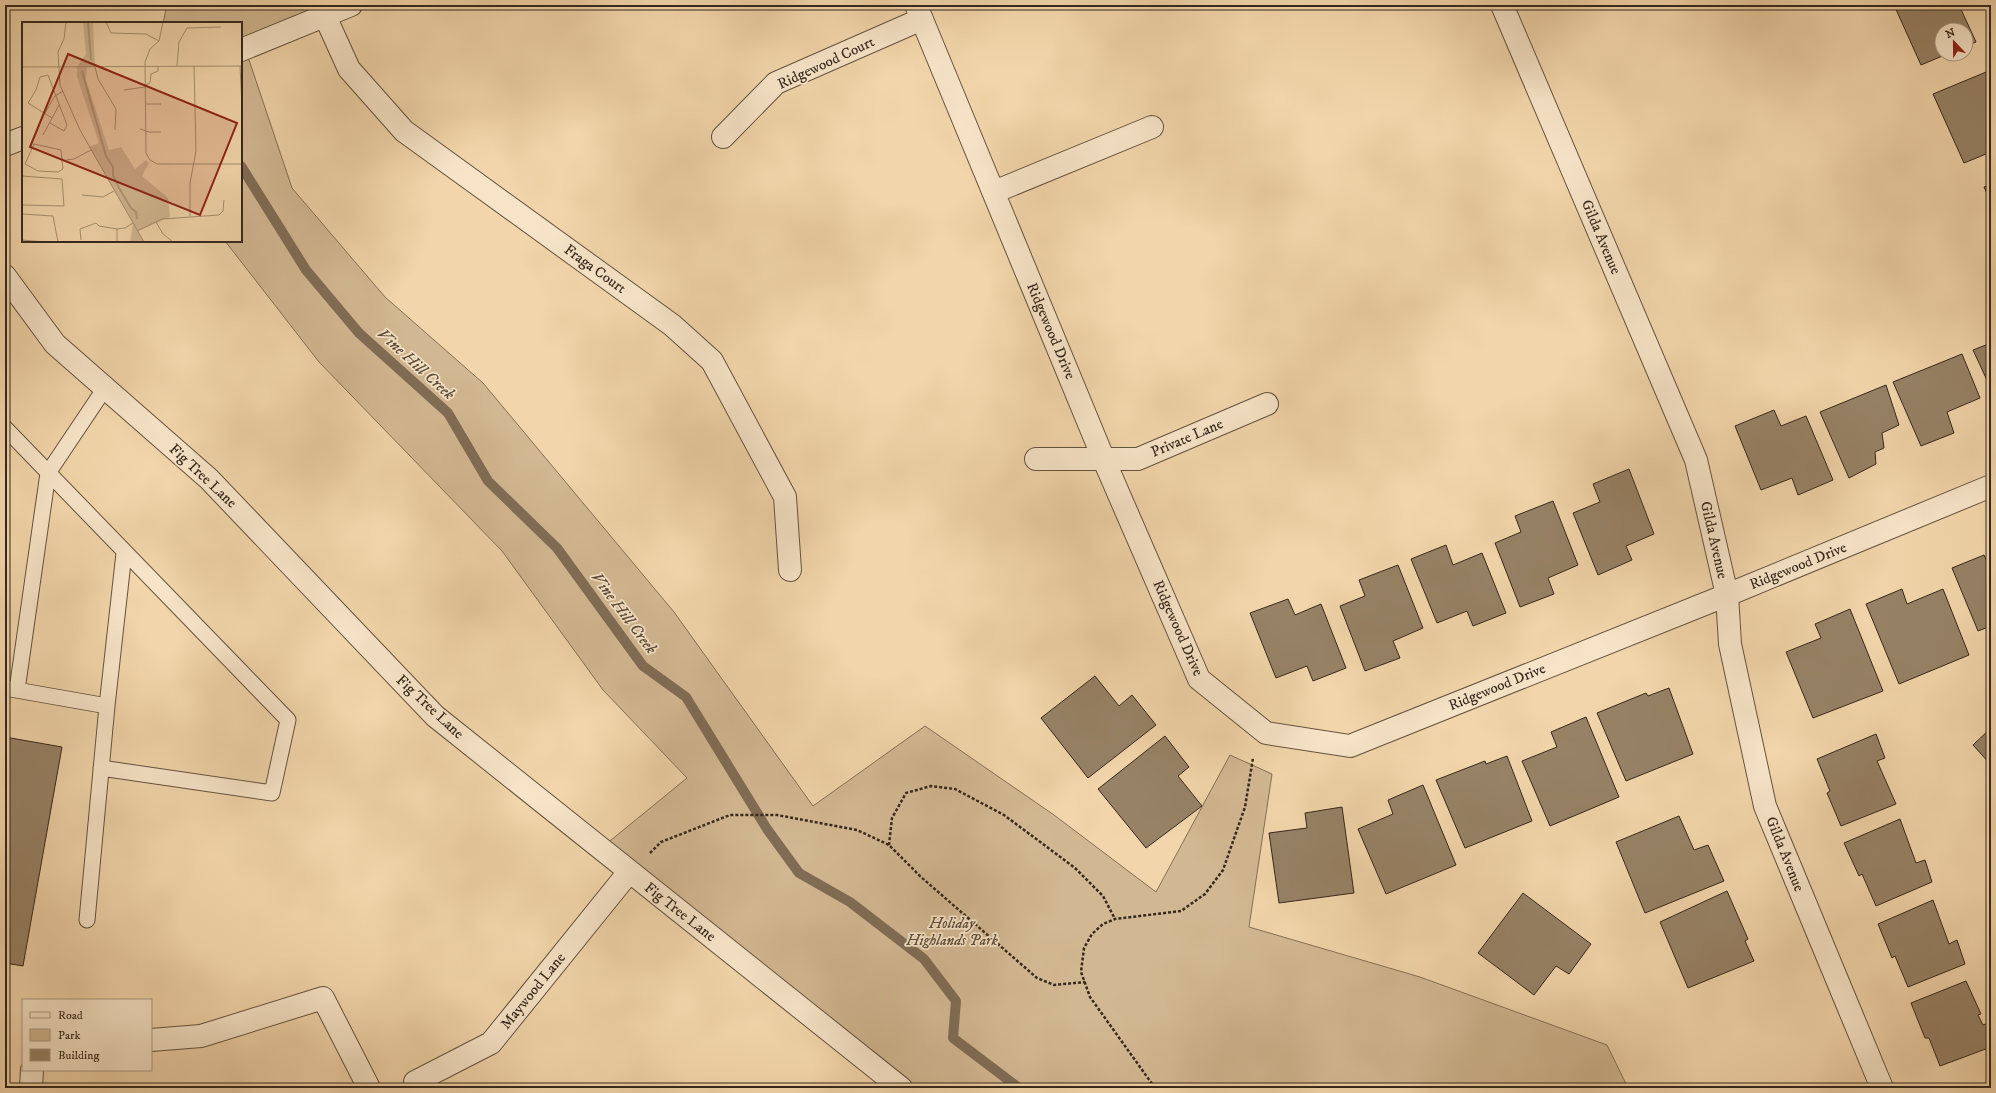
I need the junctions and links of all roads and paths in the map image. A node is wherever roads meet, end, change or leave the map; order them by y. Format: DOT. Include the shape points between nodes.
graph roads {
  1 [pos="351,5"];
  2 [pos="1502,5"];
  3 [pos="919,12"];
  4 [pos="325,16"];
  5 [pos="242,50"];
  6 [pos="1152,127"];
  7 [pos="722,137"];
  8 [pos="22,138"];
  9 [pos="5,145"];
  10 [pos="994,192"];
  11 [pos="5,276"];
  12 [pos="105,388"];
  13 [pos="1267,404"];
  14 [pos="5,428"];
  15 [pos="1036,459"];
  16 [pos="1104,460"];
  17 [pos="48,473"];
  18 [pos="1991,486"];
  19 [pos="124,552"];
  20 [pos="790,570"];
  21 [pos="1727,595"];
  22 [pos="11,689"];
  23 [pos="107,706"];
  24 [pos="1258,726"];
  25 [pos="101,768"];
  26 [pos="889,845"];
  27 [pos="629,872"];
  28 [pos="1115,919"];
  29 [pos="86,920"];
  30 [pos="1084,982"];
  31 [pos="152,1040"];
  32 [pos="32,1071"];
  33 [pos="415,1082"];
  34 [pos="31,1088"];
  35 [pos="369,1088"];
  36 [pos="901,1088"];
  37 [pos="1155,1088"];
  38 [pos="1882,1088"];
  1 -- 4 [label="street"];
  2 -- 21 [label="street, Gilda Avenue" via="1696,460"];
  3 -- 7 [label="street, Ridgewood Court" via="776,83"];
  3 -- 10 [label="street, Ridgewood Drive"];
  4 -- 5 [label="street"];
  4 -- 20 [label="street, Fraga Court" via="349,69 404,131 672,325 712,361 785,497"];
  6 -- 10 [label="street"];
  8 -- 9 [label="street"];
  10 -- 16 [label="street, Ridgewood Drive"];
  11 -- 12 [label="street, Fig Tree Lane" via="55,344"];
  12 -- 17 [label="lane"];
  12 -- 27 [label="street, Fig Tree Lane" via="209,479 435,716"];
  13 -- 16 [label="street, Private Lane" via="1138,459"];
  14 -- 17 [label="lane"];
  15 -- 16 [label="street, Private Lane"];
  16 -- 24 [label="street, Ridgewood Drive" via="1199,679"];
  17 -- 19 [label="lane"];
  17 -- 22 [label="lane"];
  18 -- 21 [label="street, Ridgewood Drive"];
  19 -- 23 [label="lane"];
  19 -- 25 [label="lane" via="288,720 272,794"];
  21 -- 24 [label="street, Ridgewood Drive" via="1350,746 1266,733"];
  21 -- 38 [label="street, Gilda Avenue" via="1730,644 1765,806"];
  22 -- 23 [label="lane"];
  23 -- 25 [label="lane"];
  24 -- 28 [label="path" via="1245,807 1223,870 1205,894 1181,911"];
  25 -- 29 [label="lane"];
  26 -- 27 [label="path" via="857,830 777,815 730,815 661,842"];
  26 -- 28 [label="path" via="892,818 906,793 931,786 955,789 1004,815 1075,868 1103,896"];
  26 -- 30 [label="path" via="921,877 1037,978 1054,985"];
  27 -- 33 [label="street, Maywood Lane" via="491,1043"];
  27 -- 36 [label="street, Fig Tree Lane"];
  28 -- 30 [label="path" via="1103,924 1092,934 1084,948 1081,972"];
  30 -- 37 [label="path" via="1090,997"];
  31 -- 35 [label="street" via="202,1036 323,998"];
  32 -- 34 [label="street"];
}
